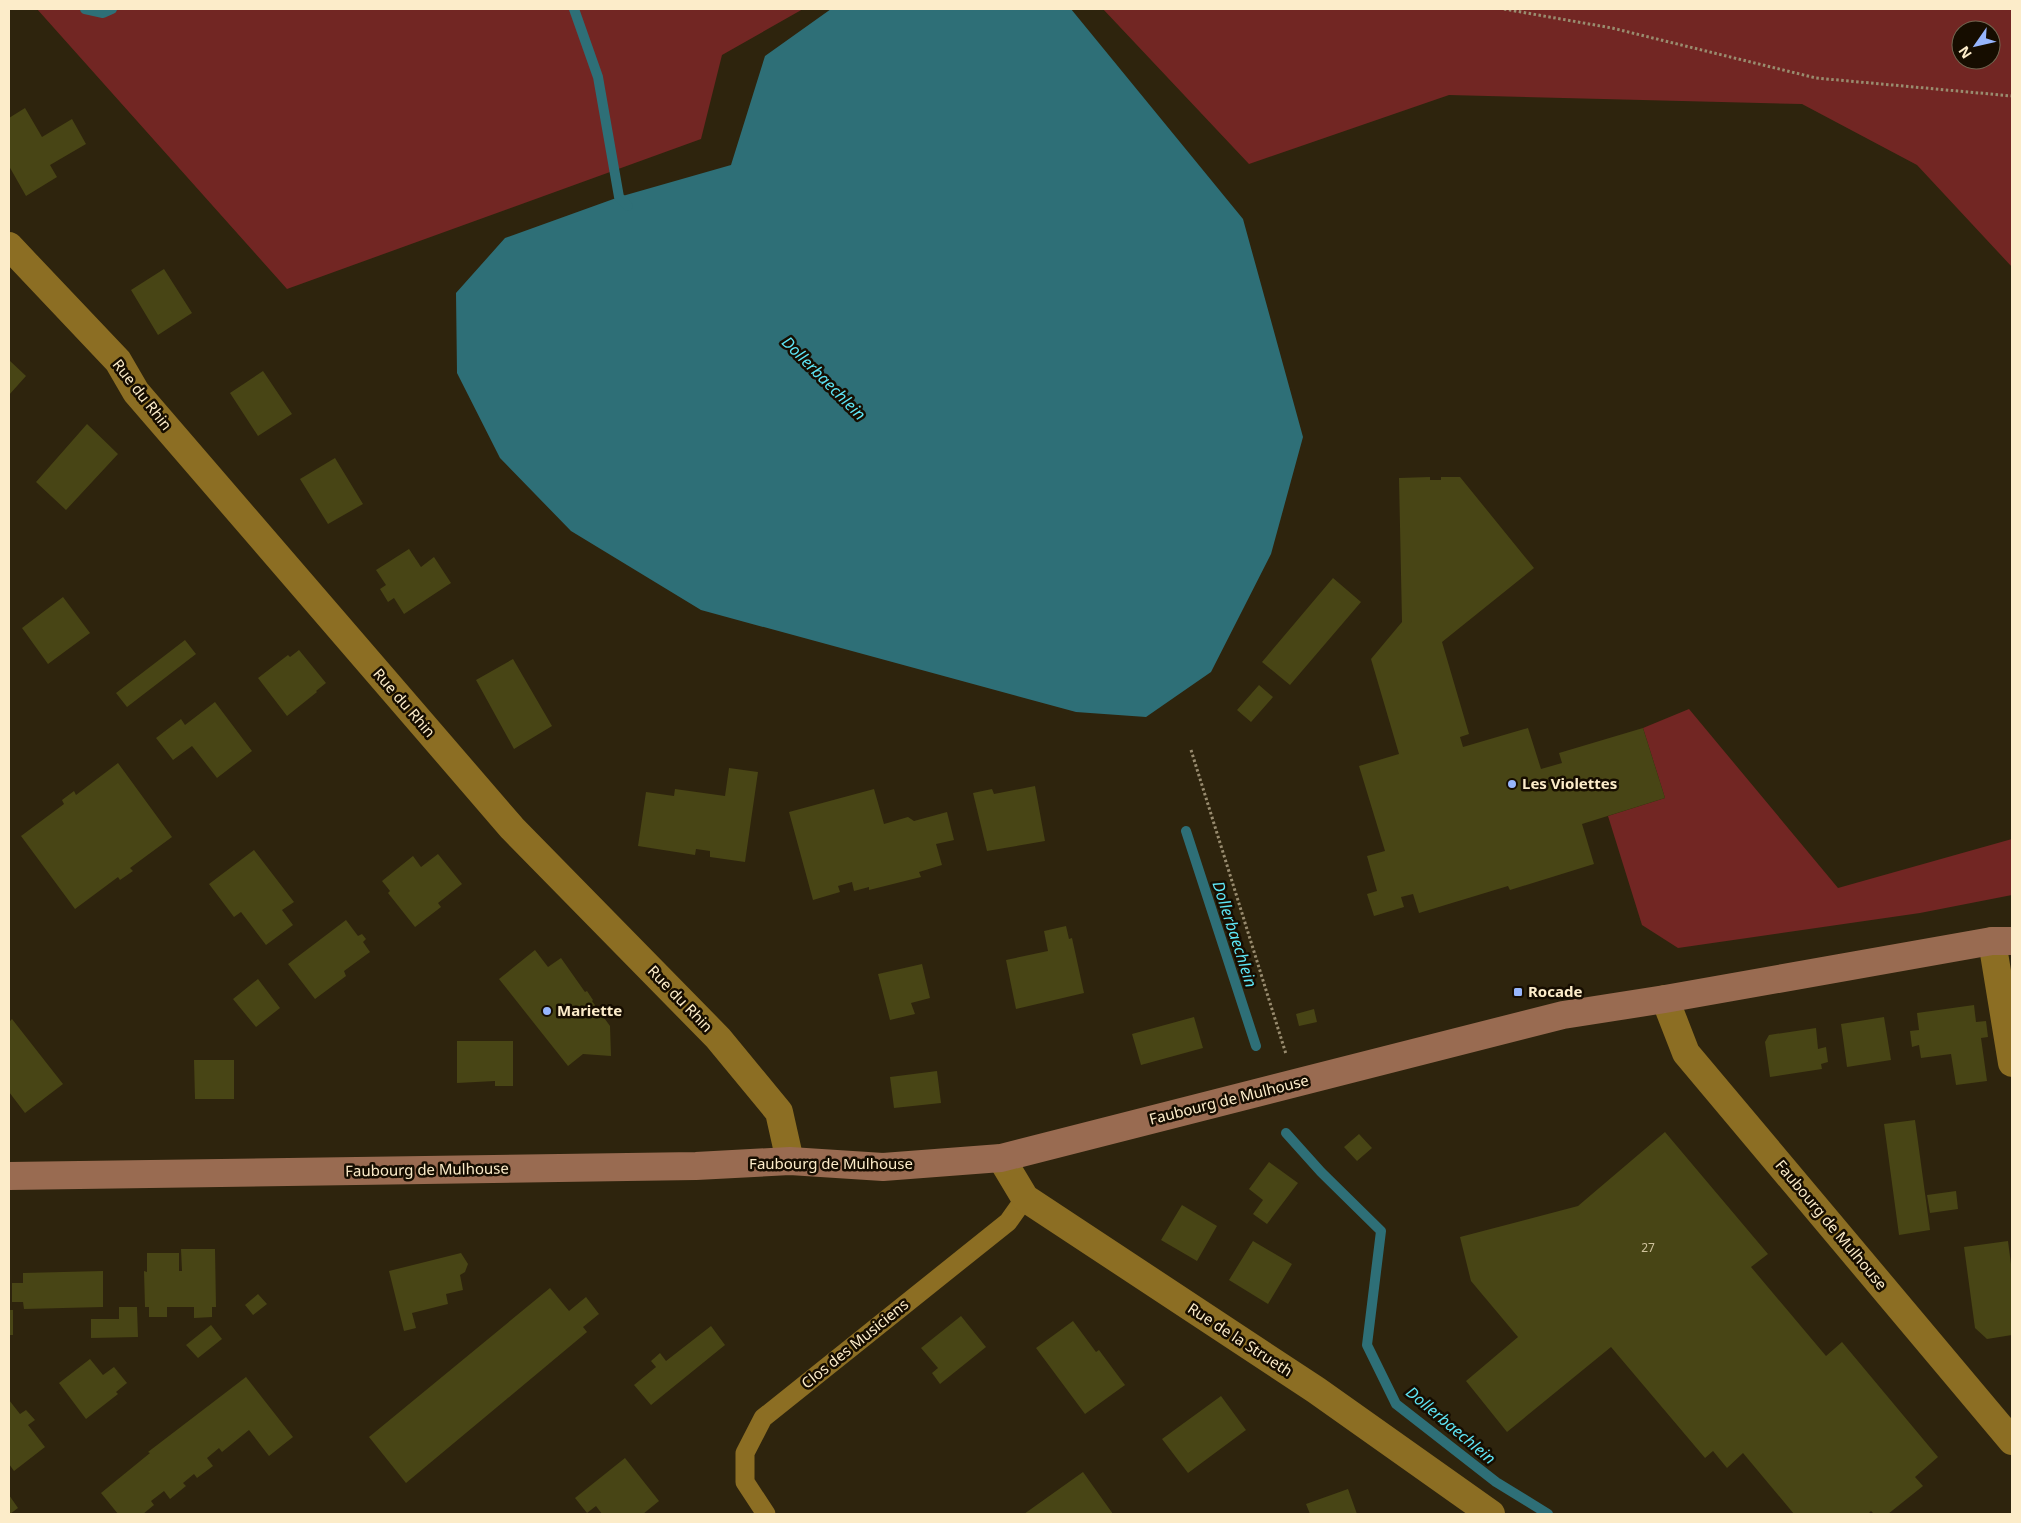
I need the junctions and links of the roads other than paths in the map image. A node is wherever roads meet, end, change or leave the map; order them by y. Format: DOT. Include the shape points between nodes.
graph roads {
  1 [pos="9,246"];
  2 [pos="2006,938"];
  3 [pos="1665,999"];
  4 [pos="2012,1063"];
  5 [pos="1001,1158"];
  6 [pos="790,1161"];
  7 [pos="9,1176"];
  8 [pos="1025,1198"];
  9 [pos="2012,1441"];
  10 [pos="766,1514"];
  11 [pos="1491,1514"];
  1 -- 6 [label="street, Rue du Rhin" via="118,361 136,392 512,828 718,1038 779,1112"];
  2 -- 3 [label="main road, Faubourg de Mulhouse"];
  2 -- 4 [label="street, Faubourg de Mulhouse"];
  3 -- 5 [label="main road, Faubourg de Mulhouse" via="1563,1016"];
  3 -- 9 [label="street, Faubourg de Mulhouse" via="1686,1053"];
  5 -- 6 [label="main road, Faubourg de Mulhouse" via="883,1167"];
  5 -- 8 [label="street, Rue de la Strueth"];
  6 -- 7 [label="main road, Faubourg de Mulhouse" via="696,1166"];
  8 -- 10 [label="lane, Clos des Musiciens" via="1008,1222 763,1418 745,1453 745,1482"];
  8 -- 11 [label="street, Rue de la Strueth" via="1316,1390"];
}
